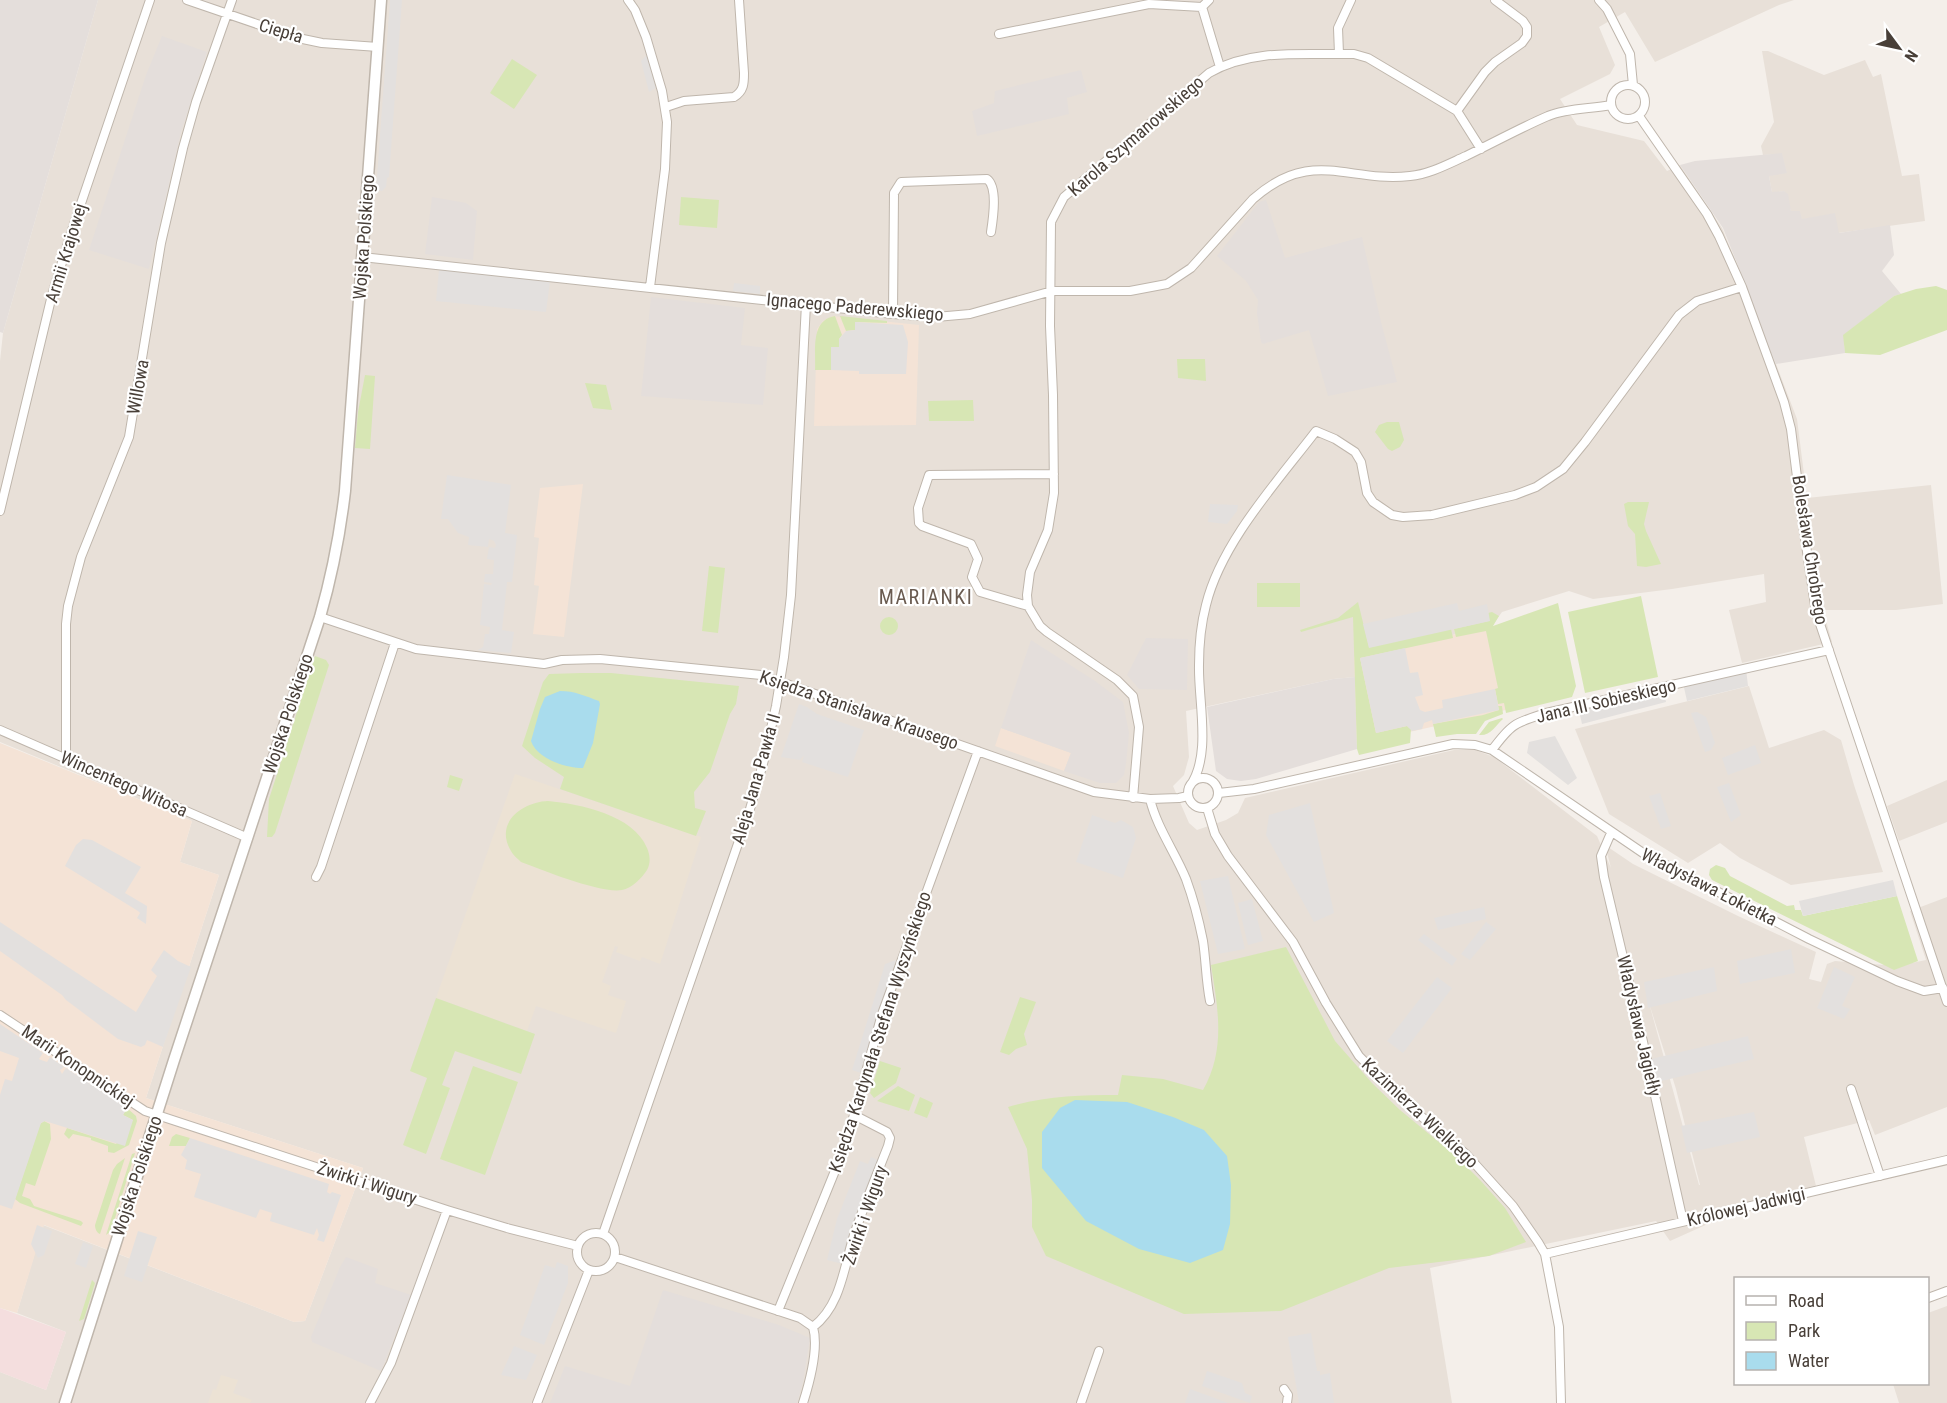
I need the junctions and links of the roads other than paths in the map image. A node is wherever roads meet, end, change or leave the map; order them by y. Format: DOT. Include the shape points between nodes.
graph roads {
  1 [pos="150,0"];
  2 [pos="187,0"];
  3 [pos="232,0"];
  4 [pos="381,0"];
  5 [pos="628,0"];
  6 [pos="739,0"];
  7 [pos="1209,0"];
  8 [pos="1351,0"];
  9 [pos="1495,0"];
  10 [pos="1599,0"];
  11 [pos="1202,7"];
  12 [pos="228,14"];
  13 [pos="999,34"];
  14 [pos="378,47"];
  15 [pos="1338,54"];
  16 [pos="1220,67"];
  17 [pos="1633,85"];
  18 [pos="1611,105"];
  19 [pos="666,107"];
  20 [pos="1457,111"];
  21 [pos="1639,116"];
  22 [pos="1481,149"];
  23 [pos="991,232"];
  24 [pos="363,257"];
  25 [pos="650,287"];
  26 [pos="1742,287"];
  27 [pos="1052,291"];
  28 [pos="806,304"];
  29 [pos="892,314"];
  30 [pos="1054,474"];
  31 [pos="0,511"];
  32 [pos="1028,606"];
  33 [pos="320,616"];
  34 [pos="395,643"];
  35 [pos="1828,650"];
  36 [pos="781,681"];
  37 [pos="0,730"];
  38 [pos="1202,742"];
  39 [pos="1492,750"];
  40 [pos="978,751"];
  41 [pos="66,759"];
  42 [pos="1206,778"];
  43 [pos="1190,786"];
  44 [pos="1219,793"];
  45 [pos="1188,796"];
  46 [pos="1133,798"];
  47 [pos="1149,800"];
  48 [pos="1207,808"];
  49 [pos="1611,833"];
  50 [pos="248,838"];
  51 [pos="316,877"];
  52 [pos="1942,988"];
  53 [pos="1210,1001"];
  54 [pos="1947,1002"];
  55 [pos="0,1015"];
  56 [pos="1851,1089"];
  57 [pos="157,1115"];
  58 [pos="854,1115"];
  59 [pos="1947,1160"];
  60 [pos="1880,1176"];
  61 [pos="447,1210"];
  62 [pos="1683,1221"];
  63 [pos="603,1234"];
  64 [pos="578,1246"];
  65 [pos="1545,1254"];
  66 [pos="615,1257"];
  67 [pos="589,1270"];
  68 [pos="1947,1291"];
  69 [pos="1929,1298"];
  70 [pos="778,1311"];
  71 [pos="813,1327"];
  72 [pos="1099,1351"];
  73 [pos="1284,1389"];
  74 [pos="65,1403"];
  75 [pos="370,1403"];
  76 [pos="537,1403"];
  77 [pos="803,1403"];
  78 [pos="1081,1403"];
  79 [pos="1287,1403"];
  80 [pos="1560,1403"];
  1 -- 31 [label="street, Armii Krajowej" via="55,285"];
  2 -- 12 [label="street, Ciepła"];
  3 -- 12 [label="street, Willowa"];
  4 -- 14 [label="street, Wojska Polskiego"];
  5 -- 19 [label="street" via="646,37"];
  6 -- 19 [label="street" via="744,83 739,94"];
  7 -- 11 [label="street"];
  8 -- 15 [label="street" via="1338,28"];
  9 -- 20 [label="street" via="1523,21 1527,36 1485,72"];
  10 -- 17 [label="street" via="1630,54"];
  11 -- 13 [label="street" via="1149,4"];
  11 -- 16 [label="street"];
  12 -- 14 [label="street, Ciepła" via="306,40"];
  12 -- 41 [label="street, Willowa" via="183,148 161,243 129,437 81,557 68,606"];
  14 -- 24 [label="street, Wojska Polskiego"];
  15 -- 16 [label="street, Karola Szymanowskiego" via="1259,55"];
  15 -- 20 [label="street, Karola Szymanowskiego" via="1354,54 1379,63"];
  16 -- 27 [label="street, Karola Szymanowskiego" via="1193,85 1064,197 1051,222"];
  17 -- 18 [label="street" via="1614,92"];
  17 -- 21 [label="street" via="1640,89 1646,102"];
  18 -- 21 [label="street" via="1622,118"];
  18 -- 22 [label="street, Ignacego Paderewskiego" via="1550,115"];
  19 -- 25 [label="street" via="666,169"];
  20 -- 22 [label="street, Karola Szymanowskiego"];
  21 -- 26 [label="street, Bolesława Chrobrego" via="1707,214"];
  22 -- 27 [label="street, Ignacego Paderewskiego" via="1411,176 1316,170 1289,175 1264,189 1191,268 1167,284 1130,291"];
  23 -- 29 [label="street" via="993,186 987,179 901,182 894,193"];
  24 -- 25 [label="street, Ignacego Paderewskiego"];
  24 -- 33 [label="street, Wojska Polskiego" via="341,529"];
  25 -- 28 [label="street, Ignacego Paderewskiego"];
  26 -- 35 [label="street, Bolesława Chrobrego" via="1791,429 1813,597"];
  26 -- 38 [label="street" via="1697,301 1679,315 1563,469 1515,495 1432,515 1392,515 1367,493 1356,452 1316,431 1232,546 1211,590 1200,637"];
  27 -- 29 [label="street, Ignacego Paderewskiego" via="970,314"];
  27 -- 30 [label="street, Karola Szymanowskiego"];
  28 -- 29 [label="street, Ignacego Paderewskiego"];
  28 -- 36 [label="street, Aleja Jana Pawła II" via="791,595"];
  30 -- 32 [label="street, Karola Szymanowskiego" via="1048,530 1030,573"];
  30 -- 32 [label="street" via="929,475 918,508 921,526 971,544 978,559 972,577 980,592"];
  32 -- 46 [label="street" via="1047,632 1117,680 1133,696 1139,727"];
  33 -- 34 [label="street, Księdza Stanisława Krausego"];
  33 -- 50 [label="street, Wojska Polskiego"];
  34 -- 36 [label="street, Księdza Stanisława Krausego" via="416,649 544,664 600,659 744,673"];
  34 -- 51 [label="street"];
  35 -- 39 [label="street, Jana III Sobieskiego" via="1546,713 1515,723"];
  35 -- 52 [label="street, Bolesława Chrobrego"];
  36 -- 40 [label="street, Księdza Stanisława Krausego"];
  36 -- 63 [label="street, Aleja Jana Pawła II" via="750,809"];
  37 -- 41 [label="street, Wincentego Witosa"];
  38 -- 42 [label="street"];
  38 -- 43 [label="street" via="1199,771"];
  39 -- 44 [label="street" via="1453,744 1254,789"];
  39 -- 49 [label="street, Władysława Łokietka"];
  40 -- 46 [label="street, Księdza Stanisława Krausego" via="1094,792"];
  40 -- 58 [label="street, Księdza Kardynała Stefana Wyszyńskiego" via="882,1014"];
  41 -- 50 [label="street, Wincentego Witosa"];
  42 -- 43 [label="street" via="1197,779"];
  42 -- 44 [label="street" via="1215,783"];
  43 -- 45 [label="street"];
  44 -- 48 [label="street" via="1216,803"];
  45 -- 47 [label="street, Księdza Stanisława Krausego"];
  45 -- 48 [label="street" via="1197,807"];
  46 -- 47 [label="street, Księdza Stanisława Krausego"];
  47 -- 53 [label="street" via="1190,892 1202,940"];
  48 -- 65 [label="street, Kazimierza Wielkiego" via="1215,834 1228,856 1293,942 1359,1056 1409,1106 1466,1154 1513,1206"];
  49 -- 52 [label="street, Władysława Łokietka" via="1679,872 1897,981 1924,991"];
  49 -- 62 [label="street, Władysława Jagiełły" via="1601,856 1604,877"];
  50 -- 57 [label="street, Wojska Polskiego"];
  52 -- 54 [label="street, Bolesława Chrobrego"];
  55 -- 57 [label="street, Marii Konopnickiej" via="145,1111"];
  56 -- 60 [label="street"];
  57 -- 61 [label="street, Żwirki i Wigury"];
  57 -- 74 [label="street, Wojska Polskiego"];
  58 -- 70 [label="street, Księdza Kardynała Stefana Wyszyńskiego"];
  58 -- 71 [label="street, Żwirki i Wigury" via="887,1132 890,1138 855,1231 844,1275 828,1311"];
  59 -- 60 [label="street, Królowej Jadwigi"];
  60 -- 62 [label="street, Królowej Jadwigi"];
  61 -- 64 [label="street, Żwirki i Wigury"];
  61 -- 75 [label="street" via="391,1363"];
  62 -- 65 [label="street, Królowej Jadwigi"];
  63 -- 64 [label="street" via="591,1233"];
  63 -- 66 [label="street" via="612,1240"];
  64 -- 67 [label="street" via="579,1260"];
  65 -- 80 [label="street, Kazimierza Wielkiego" via="1559,1327"];
  66 -- 67 [label="street" via="602,1270"];
  66 -- 70 [label="street"];
  67 -- 76 [label="street"];
  68 -- 69 [label="street"];
  70 -- 71 [label="street"];
  71 -- 77 [label="street" via="817,1339"];
  72 -- 78 [label="street"];
  73 -- 79 [label="street"];
}
